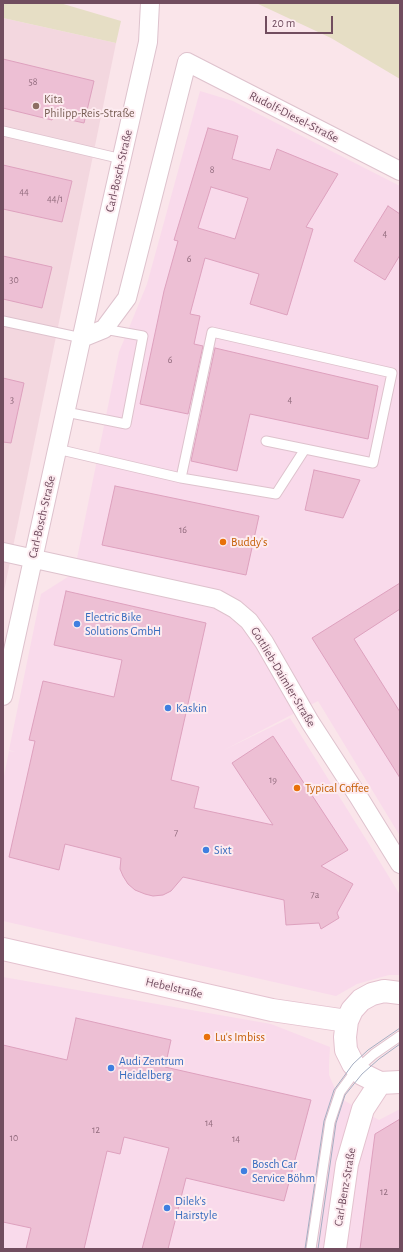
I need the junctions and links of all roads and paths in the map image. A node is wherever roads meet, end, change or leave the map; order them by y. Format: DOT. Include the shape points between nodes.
graph roads {
  1 [pos="150,3"];
  2 [pos="3,131"];
  3 [pos="122,159"];
  4 [pos="400,171"];
  5 [pos="3,320"];
  6 [pos="104,329"];
  7 [pos="82,338"];
  8 [pos="66,412"];
  9 [pos="266,441"];
  10 [pos="305,449"];
  11 [pos="57,450"];
  12 [pos="181,478"];
  13 [pos="3,552"];
  14 [pos="33,559"];
  15 [pos="3,696"];
  16 [pos="400,864"];
  17 [pos="3,950"];
  18 [pos="400,993"];
  19 [pos="347,1021"];
  20 [pos="400,1036"];
  21 [pos="357,1069"];
  22 [pos="390,1082"];
  23 [pos="311,1249"];
  24 [pos="335,1249"];
  1 -- 3 [label="street, Carl-Bosch-Straße" via="148,42"];
  2 -- 3 [label="lane"];
  3 -- 7 [label="street, Carl-Bosch-Straße"];
  4 -- 6 [label="street, Rudolf-Diesel-Straße" via="187,62 127,298"];
  5 -- 7 [label="lane"];
  6 -- 7 [label="street"];
  6 -- 8 [label="lane" via="144,336 126,424"];
  7 -- 8 [label="street, Carl-Bosch-Straße"];
  8 -- 11 [label="street, Carl-Bosch-Straße"];
  9 -- 10 [label="lane"];
  10 -- 12 [label="lane" via="276,494"];
  10 -- 12 [label="lane" via="373,463 392,372 212,332"];
  11 -- 12 [label="lane"];
  11 -- 14 [label="street, Carl-Bosch-Straße"];
  13 -- 14 [label="street, Gottlieb-Daimler-Straße"];
  14 -- 15 [label="street, Carl-Bosch-Straße"];
  14 -- 16 [label="street, Gottlieb-Daimler-Straße" via="217,598 235,609 249,621 264,642 310,722"];
  17 -- 19 [label="main road, Hebelstraße" via="272,1010"];
  18 -- 19 [label="main road" via="384,991 372,994 361,1000"];
  19 -- 21 [label="main road" via="346,1050"];
  20 -- 21 [label="lane"];
  21 -- 22 [label="main road" via="362,1074"];
  21 -- 23 [label="lane" via="340,1092 330,1122"];
  22 -- 24 [label="main road, Carl-Benz-Straße" via="364,1109 347,1164"];
}
